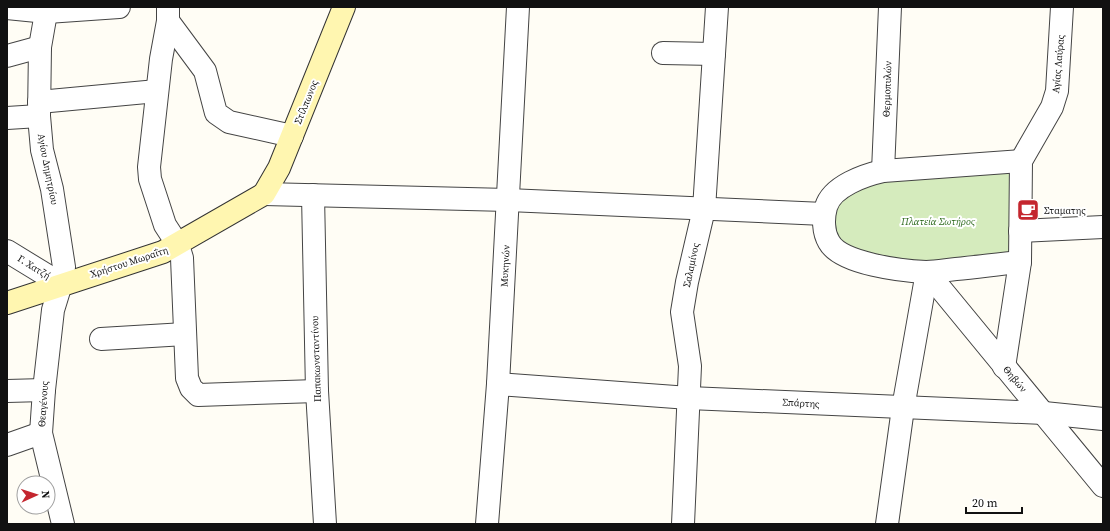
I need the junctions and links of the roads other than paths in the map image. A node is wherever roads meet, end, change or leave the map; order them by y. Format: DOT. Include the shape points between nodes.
graph roads {
  1 [pos="119,7"];
  2 [pos="344,7"];
  3 [pos="518,7"];
  4 [pos="717,7"];
  5 [pos="890,7"];
  6 [pos="1062,7"];
  7 [pos="7,8"];
  8 [pos="47,9"];
  9 [pos="168,14"];
  10 [pos="40,47"];
  11 [pos="663,53"];
  12 [pos="714,54"];
  13 [pos="7,56"];
  14 [pos="157,91"];
  15 [pos="39,109"];
  16 [pos="7,118"];
  17 [pos="292,136"];
  18 [pos="1020,161"];
  19 [pos="883,171"];
  20 [pos="264,194"];
  21 [pos="313,195"];
  22 [pos="508,200"];
  23 [pos="704,209"];
  24 [pos="824,214"];
  25 [pos="1103,228"];
  26 [pos="1020,231"];
  27 [pos="7,234"];
  28 [pos="178,245"];
  29 [pos="12,254"];
  30 [pos="1020,262"];
  31 [pos="927,272"];
  32 [pos="61,284"];
  33 [pos="7,303"];
  34 [pos="185,334"];
  35 [pos="100,339"];
  36 [pos="1004,367"];
  37 [pos="498,384"];
  38 [pos="44,390"];
  39 [pos="7,391"];
  40 [pos="317,392"];
  41 [pos="689,398"];
  42 [pos="903,408"];
  43 [pos="1044,413"];
  44 [pos="1103,419"];
  45 [pos="41,433"];
  46 [pos="7,445"];
  47 [pos="1103,486"];
  48 [pos="63,524"];
  49 [pos="325,524"];
  50 [pos="487,524"];
  51 [pos="683,524"];
  52 [pos="887,524"];
  1 -- 8 [label="street"];
  2 -- 17 [label="street, Στίλπωνος"];
  3 -- 22 [label="street, Μυκηνών"];
  4 -- 12 [label="street, Σαλαμίνος"];
  5 -- 19 [label="street, Θερμοπυλών"];
  6 -- 18 [label="street, Αγίας Λαύρας" via="1057,92 1052,107"];
  7 -- 8 [label="street"];
  8 -- 10 [label="street, Αγίου Δημητρίου"];
  9 -- 14 [label="street"];
  9 -- 17 [label="street" via="205,71 216,112 221,117 228,122"];
  10 -- 13 [label="street"];
  10 -- 15 [label="street, Αγίου Δημητρίου"];
  11 -- 12 [label="street"];
  12 -- 23 [label="street, Σαλαμίνος"];
  14 -- 15 [label="street"];
  14 -- 28 [label="street" via="150,150 150,179 165,225"];
  15 -- 16 [label="street"];
  15 -- 32 [label="street, Αγίου Δημητρίου" via="42,150 52,189 64,267"];
  17 -- 20 [label="street, Στίλπωνος" via="279,168"];
  18 -- 19 [label="street"];
  18 -- 26 [label="street"];
  19 -- 24 [label="street" via="866,175 842,188 827,203"];
  20 -- 21 [label="street"];
  20 -- 28 [label="street, Χρήστου Μωραΐτη"];
  21 -- 22 [label="street"];
  21 -- 40 [label="street, Παπακωνσταντίνου"];
  22 -- 23 [label="street"];
  22 -- 37 [label="street, Μυκηνών"];
  23 -- 24 [label="street"];
  23 -- 41 [label="street, Σαλαμίνος" via="682,312 690,366"];
  24 -- 31 [label="street" via="825,229 830,243 841,253 856,260 894,269"];
  25 -- 26 [label="street"];
  26 -- 30 [label="street"];
  27 -- 29 [label="street"];
  28 -- 32 [label="street, Χρήστου Μωραΐτη" via="164,252"];
  28 -- 34 [label="street" via="184,271"];
  29 -- 32 [label="street, Γ. Χατζή"];
  30 -- 31 [label="street"];
  30 -- 36 [label="street"];
  31 -- 36 [label="street, Θηβών"];
  31 -- 42 [label="street"];
  32 -- 33 [label="street, Χρήστου Μωραΐτη"];
  32 -- 38 [label="street, Θεαγένους" via="53,310"];
  34 -- 35 [label="street"];
  34 -- 40 [label="street" via="187,378 191,388 198,395"];
  36 -- 43 [label="street, Θηβών"];
  37 -- 41 [label="street, Σπάρτης"];
  37 -- 50 [label="street, Μυκηνών"];
  38 -- 39 [label="street"];
  38 -- 45 [label="street, Θεαγένους"];
  40 -- 49 [label="street, Παπακωνσταντίνου"];
  41 -- 42 [label="street, Σπάρτης"];
  41 -- 51 [label="street, Σαλαμίνος"];
  42 -- 43 [label="street, Σπάρτης"];
  42 -- 52 [label="street"];
  43 -- 44 [label="street, Σπάρτης"];
  43 -- 47 [label="street, Θηβών"];
  45 -- 46 [label="street"];
  45 -- 48 [label="street, Θεαγένους"];
}
